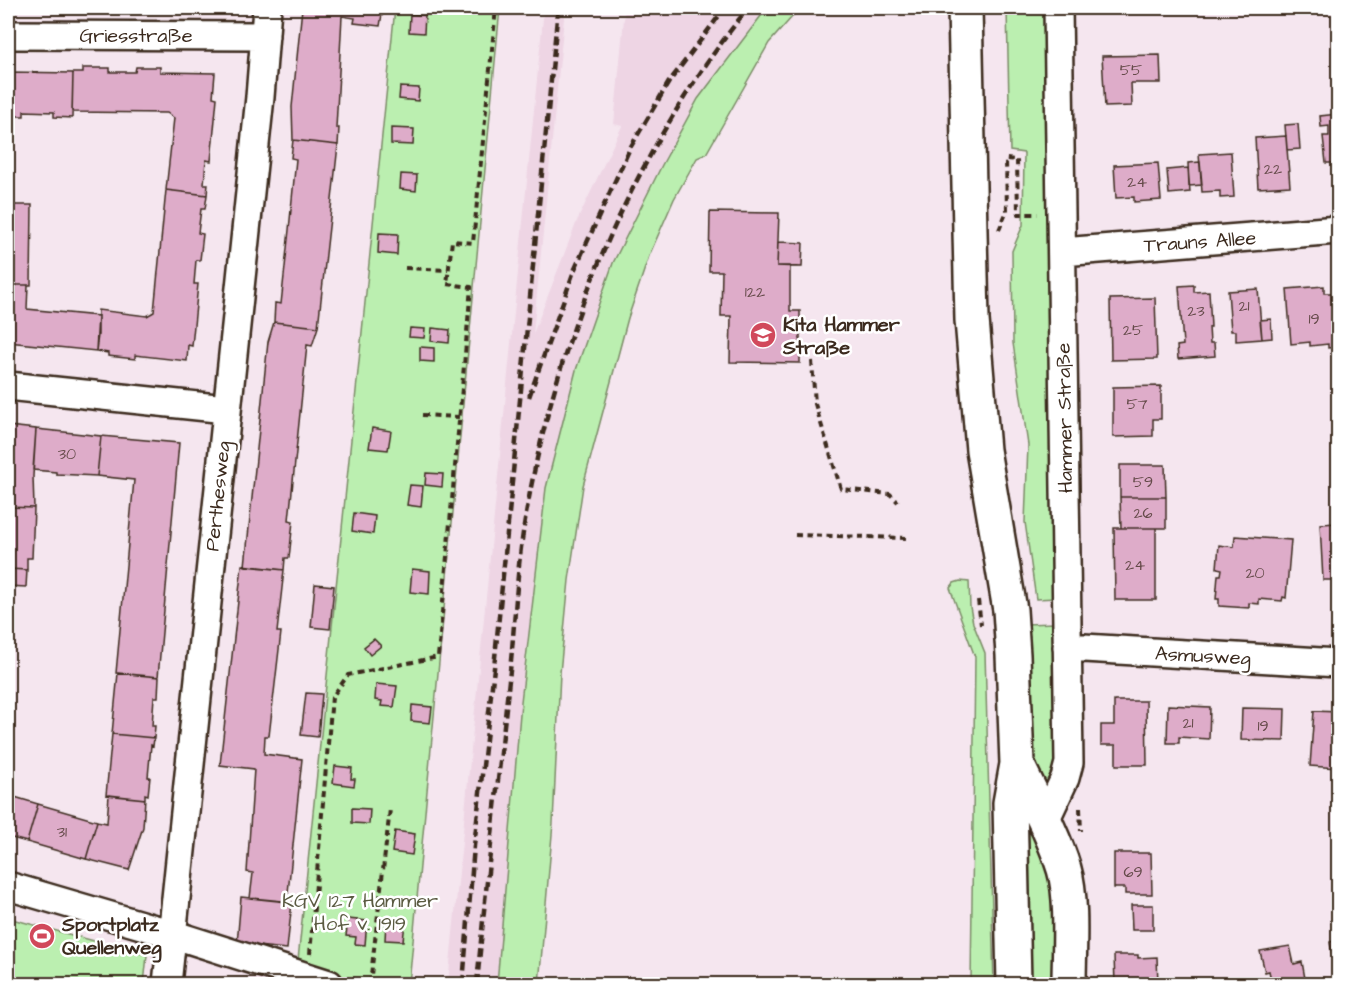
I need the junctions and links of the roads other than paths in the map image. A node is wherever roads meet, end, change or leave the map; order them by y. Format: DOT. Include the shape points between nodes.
graph roads {
  1 [pos="267,8"];
  2 [pos="965,8"];
  3 [pos="1058,8"];
  4 [pos="8,35"];
  5 [pos="265,36"];
  6 [pos="1338,231"];
  7 [pos="1062,252"];
  8 [pos="8,386"];
  9 [pos="226,409"];
  10 [pos="1067,647"];
  11 [pos="1338,663"];
  12 [pos="1017,764"];
  13 [pos="1044,823"];
  14 [pos="8,886"];
  15 [pos="172,934"];
  16 [pos="318,982"];
  17 [pos="167,984"];
  18 [pos="1014,984"];
  19 [pos="1069,984"];
  1 -- 5 [label="street, Perthesweg"];
  2 -- 12 [label="main road" via="972,320 983,450 1010,610"];
  3 -- 7 [label="street, Hammer Straße"];
  4 -- 5 [label="street, Griesstraße"];
  5 -- 9 [label="street, Perthesweg"];
  6 -- 7 [label="street, Trauns Allee"];
  7 -- 10 [label="street, Hammer Straße"];
  8 -- 9 [label="street"];
  9 -- 15 [label="street, Perthesweg"];
  10 -- 11 [label="street, Asmusweg"];
  10 -- 13 [label="street, Hammer Straße" via="1069,763"];
  12 -- 13 [label="main road"];
  12 -- 18 [label="main road" via="1010,802"];
  13 -- 19 [label="main road" via="1065,871"];
  14 -- 15 [label="street"];
  15 -- 16 [label="street"];
  15 -- 17 [label="street, Perthesweg"];
}
